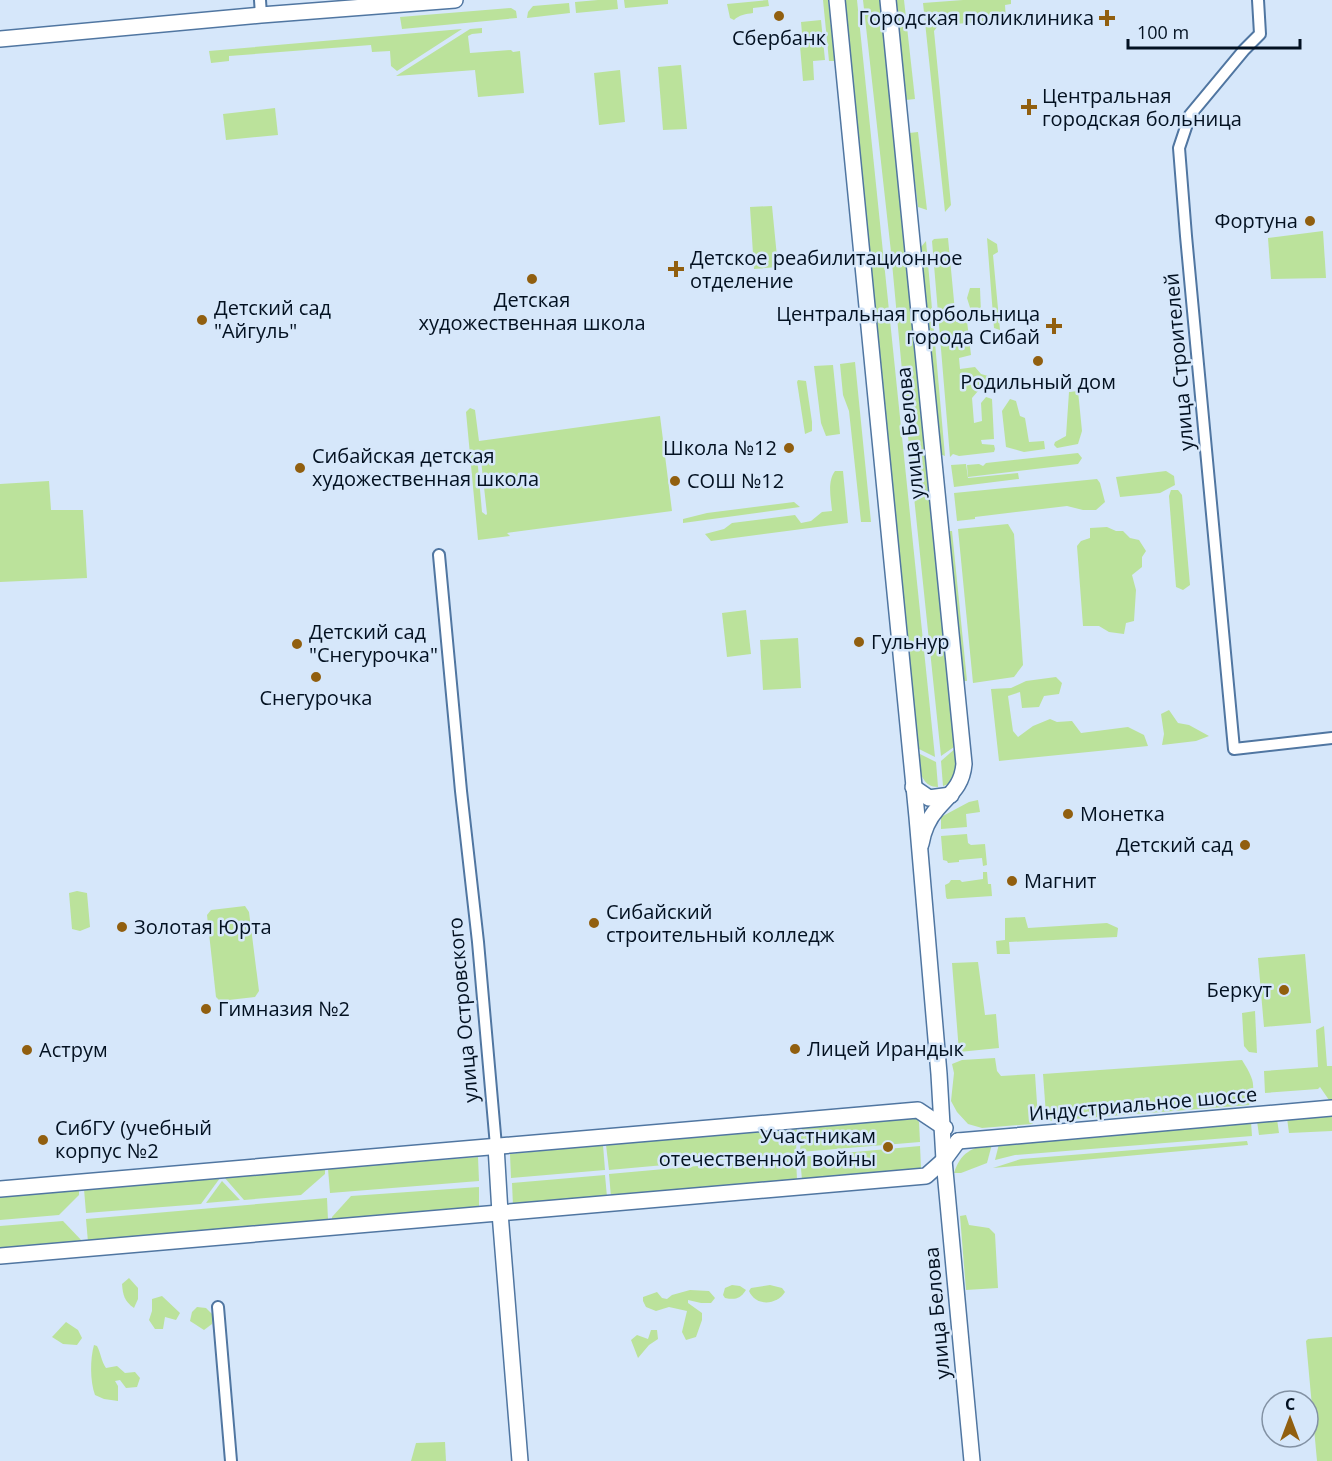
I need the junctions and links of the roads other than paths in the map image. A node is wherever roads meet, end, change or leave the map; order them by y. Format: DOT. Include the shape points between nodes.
graph roads {
  1 [pos="455,0"];
  2 [pos="837,0"];
  3 [pos="888,0"];
  4 [pos="1257,0"];
  5 [pos="395,3"];
  6 [pos="260,8"];
  7 [pos="0,39"];
  8 [pos="439,555"];
  9 [pos="1332,738"];
  10 [pos="913,787"];
  11 [pos="951,795"];
  12 [pos="929,798"];
  13 [pos="916,817"];
  14 [pos="919,849"];
  15 [pos="940,1091"];
  16 [pos="1332,1108"];
  17 [pos="918,1110"];
  18 [pos="941,1124"];
  19 [pos="958,1141"];
  20 [pos="496,1146"];
  21 [pos="944,1160"];
  22 [pos="926,1176"];
  23 [pos="946,1185"];
  24 [pos="0,1189"];
  25 [pos="500,1213"];
  26 [pos="0,1256"];
  27 [pos="218,1307"];
  28 [pos="231,1461"];
  29 [pos="520,1461"];
  30 [pos="972,1461"];
  1 -- 5 [label="main road"];
  2 -- 10 [label="main road, улица Белова"];
  3 -- 11 [label="main road, улица Белова" via="963,753 964,772"];
  4 -- 9 [label="street, улица Строителей" via="1260,34 1190,115 1179,148 1234,749"];
  5 -- 6 [label="main road"];
  6 -- 7 [label="main road"];
  8 -- 20 [label="street, улица Островского"];
  10 -- 12 [label="main road"];
  10 -- 13 [label="main road, улица Белова"];
  11 -- 12 [label="main road"];
  11 -- 14 [label="main road, улица Белова" via="936,810"];
  12 -- 13 [label="main road"];
  13 -- 14 [label="main road, улица Белова"];
  14 -- 15 [label="main road, улица Белова"];
  15 -- 17 [label="main road"];
  15 -- 18 [label="main road, улица Белова"];
  16 -- 19 [label="main road, Индустриальное шоссе"];
  17 -- 18 [label="main road"];
  17 -- 20 [label="main road"];
  18 -- 19 [label="main road"];
  18 -- 21 [label="main road, улица Белова"];
  19 -- 21 [label="main road"];
  20 -- 24 [label="main road"];
  20 -- 25 [label="main road, улица Островского"];
  21 -- 22 [label="main road"];
  21 -- 23 [label="main road, улица Белова"];
  22 -- 23 [label="main road"];
  22 -- 25 [label="main road"];
  23 -- 30 [label="main road, улица Белова"];
  25 -- 26 [label="main road"];
  25 -- 29 [label="main road, улица Островского"];
  27 -- 28 [label="street"];
}
